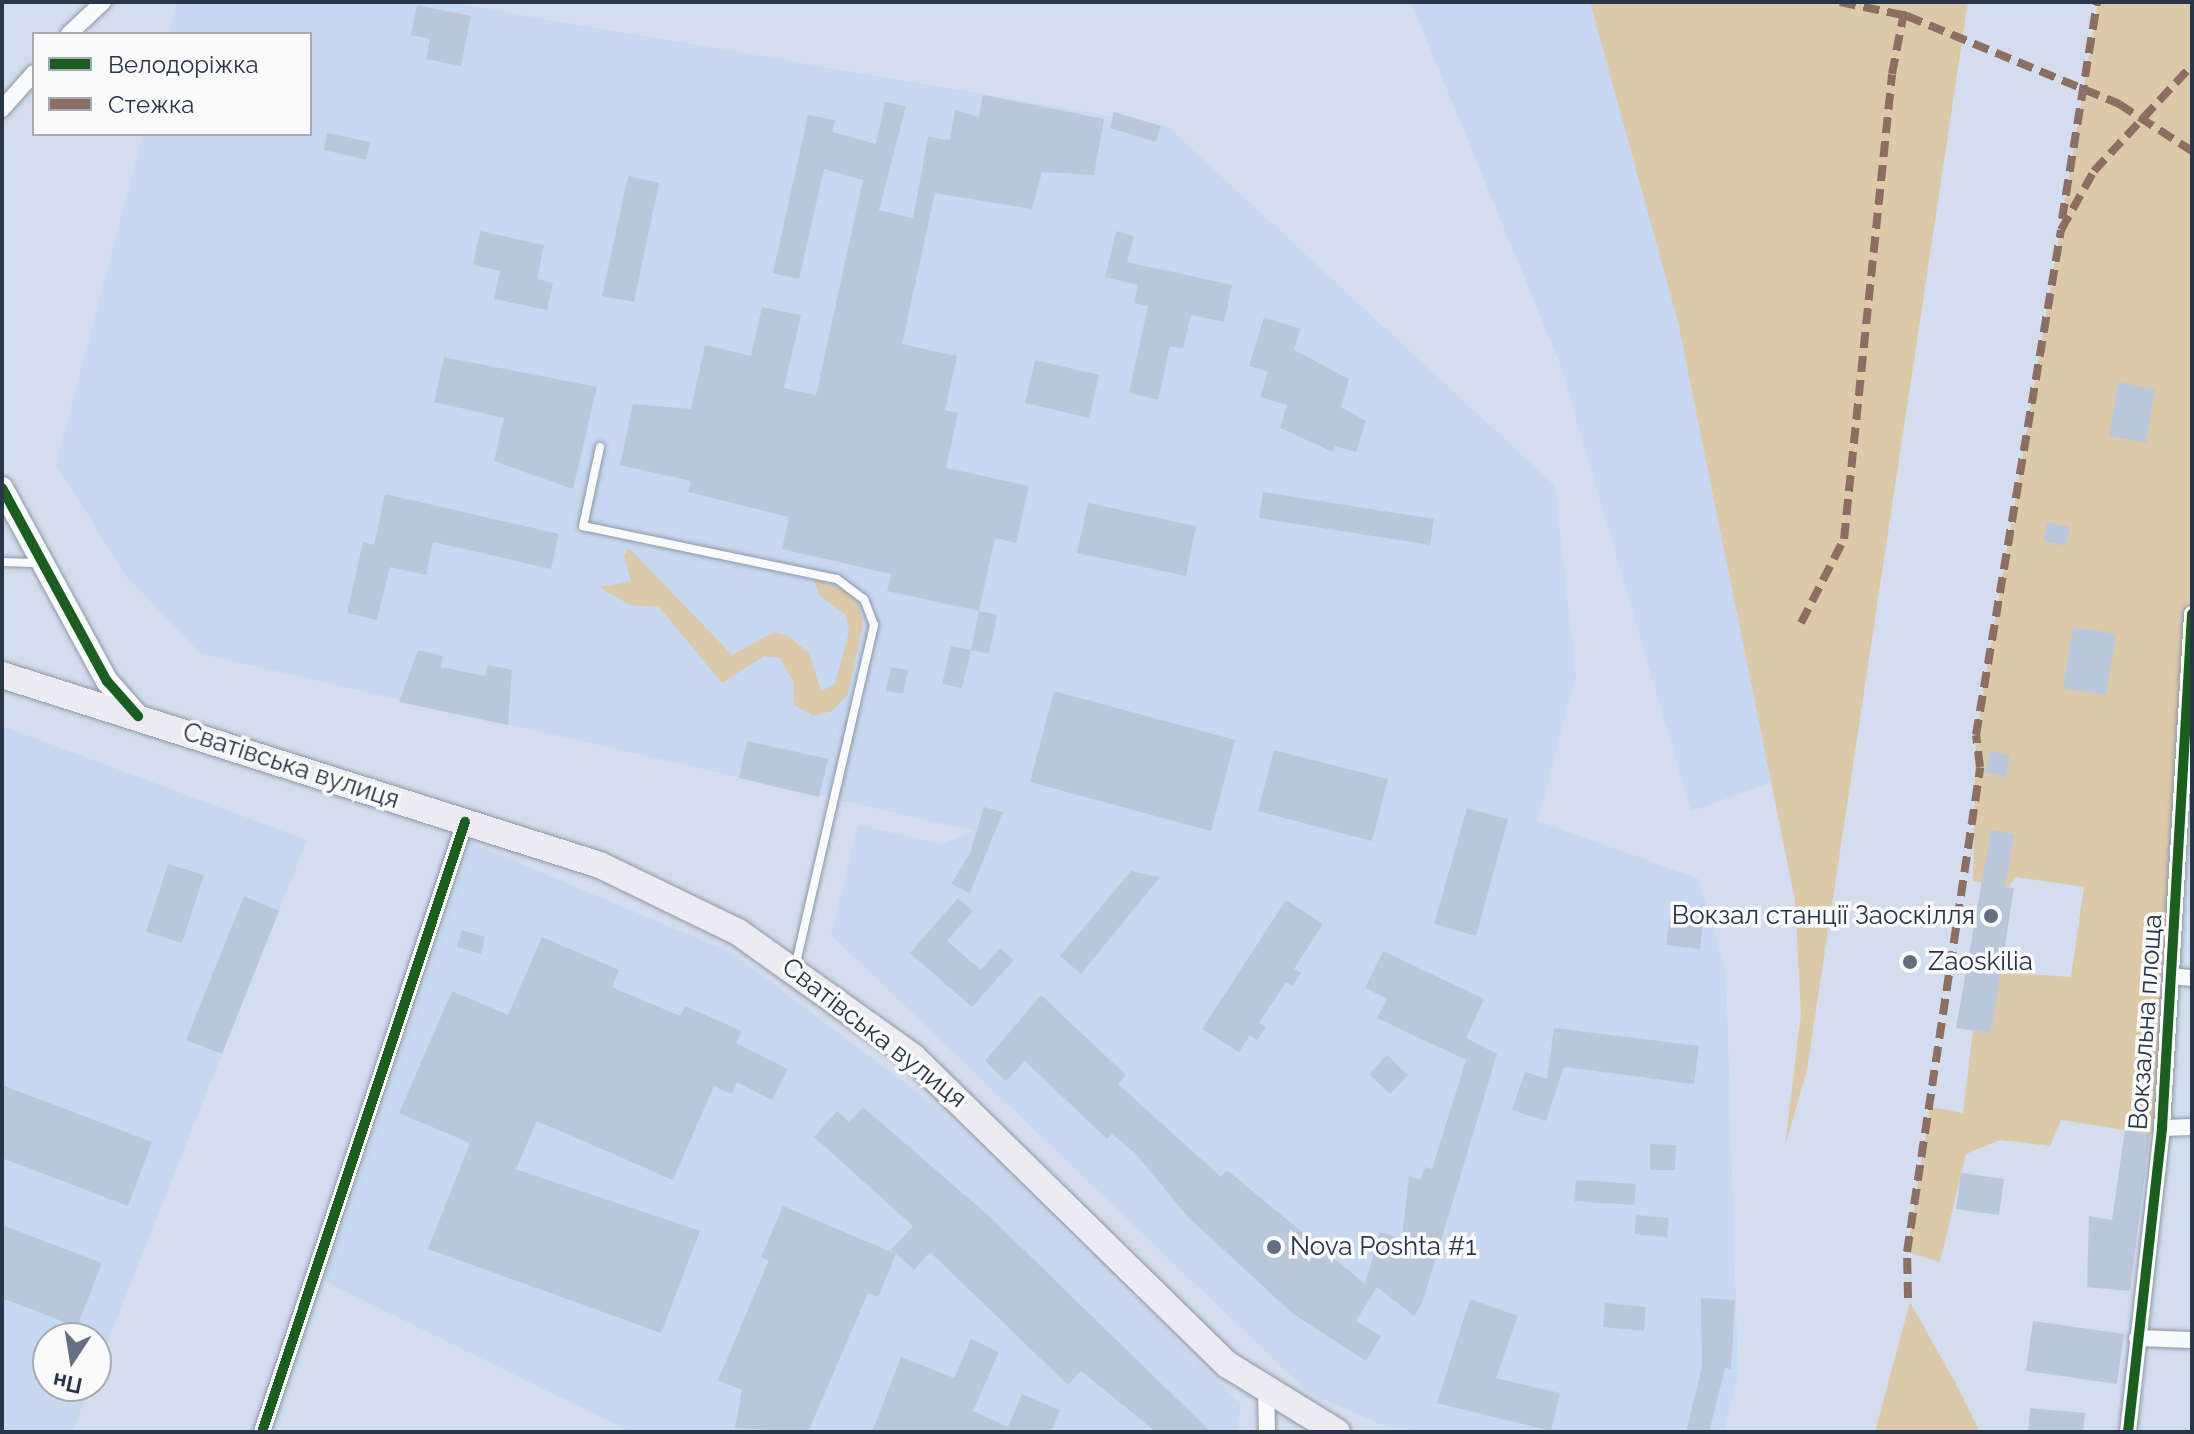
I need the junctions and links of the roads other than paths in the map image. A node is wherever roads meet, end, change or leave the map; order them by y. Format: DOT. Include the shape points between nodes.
graph roads {
  1 [pos="103,2"];
  2 [pos="71,32"];
  3 [pos="32,75"];
  4 [pos="2,109"];
  5 [pos="600,447"];
  6 [pos="2,488"];
  7 [pos="2,562"];
  8 [pos="41,563"];
  9 [pos="2192,614"];
  10 [pos="2,675"];
  11 [pos="138,716"];
  12 [pos="465,822"];
  13 [pos="795,969"];
  14 [pos="2172,976"];
  15 [pos="2192,978"];
  16 [pos="2192,1127"];
  17 [pos="2162,1128"];
  18 [pos="2137,1338"];
  19 [pos="2192,1340"];
  20 [pos="1266,1390"];
  21 [pos="262,1432"];
  22 [pos="1267,1432"];
  23 [pos="1337,1432"];
  24 [pos="2128,1432"];
  1 -- 2 [label="street"];
  3 -- 4 [label="street"];
  5 -- 13 [label="lane" via="583,526 837,579 864,599 874,625"];
  6 -- 8 [label="street"];
  7 -- 8 [label="lane"];
  8 -- 11 [label="street" via="107,681"];
  9 -- 14 [label="street, Вокзальна площа"];
  10 -- 11 [label="main road, Сватівська вулиця"];
  11 -- 12 [label="main road, Сватівська вулиця"];
  12 -- 13 [label="main road, Сватівська вулиця" via="600,865"];
  12 -- 21 [label="street"];
  13 -- 20 [label="main road, Сватівська вулиця" via="995,1129 1169,1312"];
  14 -- 15 [label="street"];
  14 -- 17 [label="street, Вокзальна площа"];
  16 -- 17 [label="street"];
  17 -- 18 [label="street, Вокзальна площа"];
  18 -- 19 [label="street"];
  18 -- 24 [label="street, Вокзальна площа"];
  20 -- 22 [label="street"];
  20 -- 23 [label="main road, Сватівська вулиця"];
}
